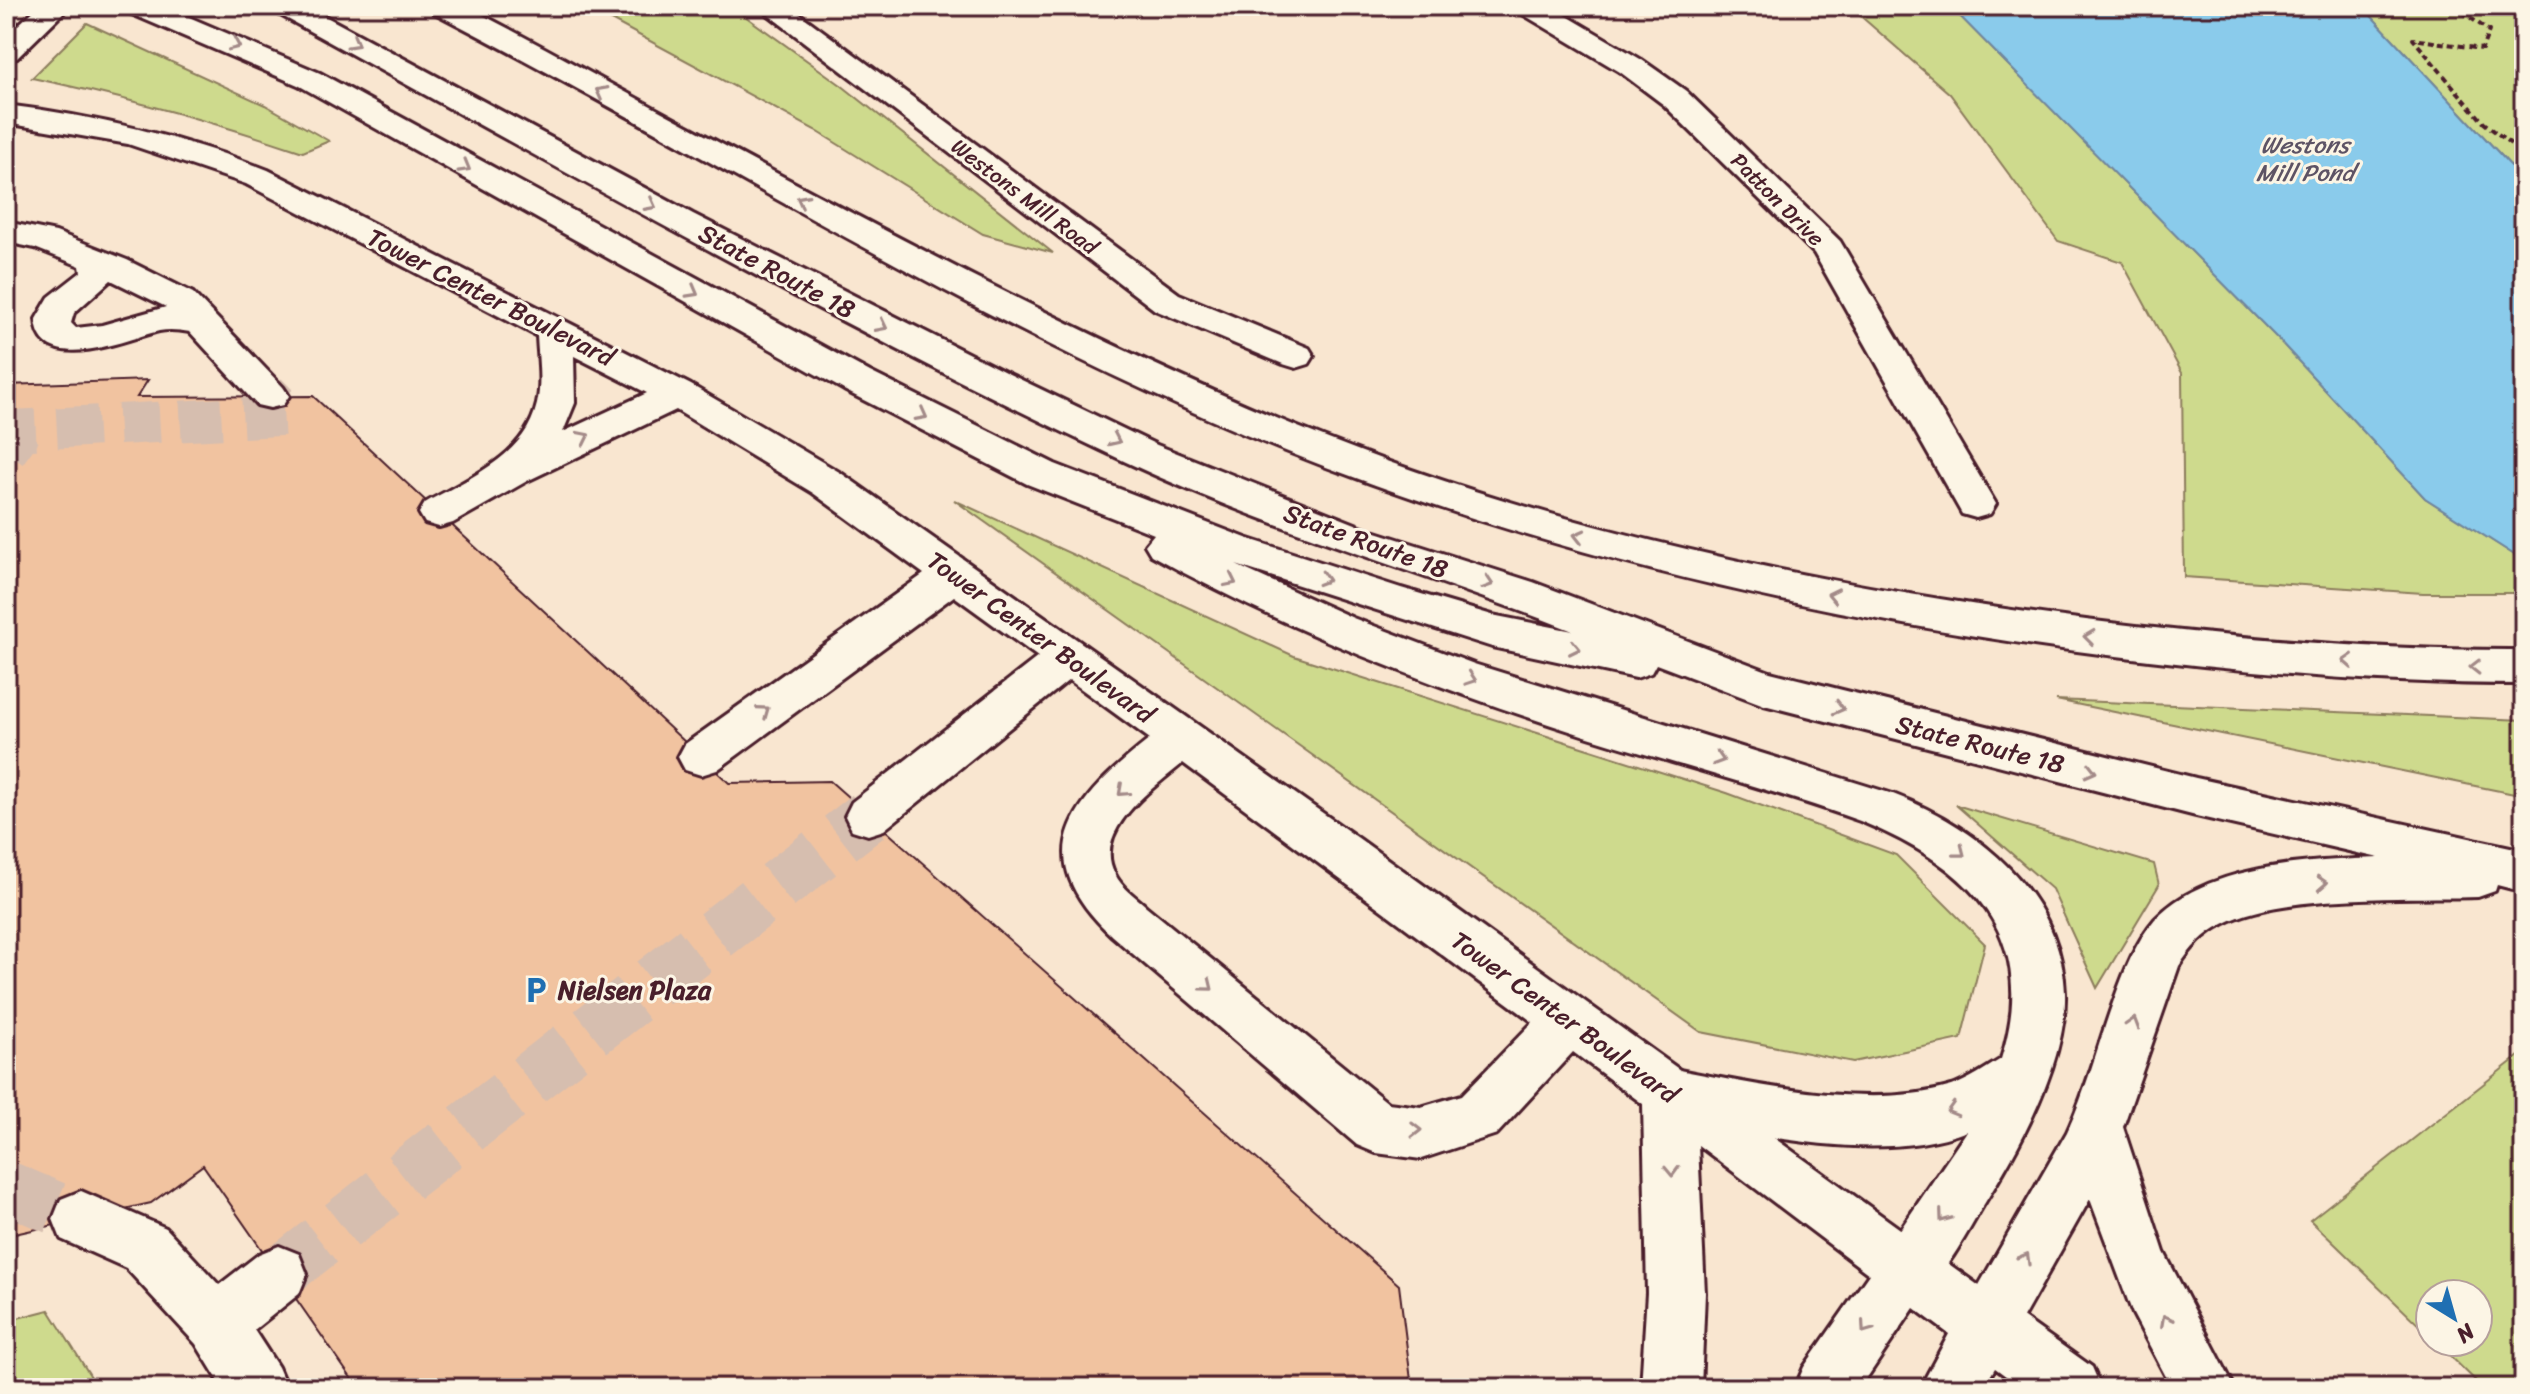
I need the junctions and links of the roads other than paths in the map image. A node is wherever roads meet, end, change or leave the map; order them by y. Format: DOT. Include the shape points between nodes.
graph roads {
  1 [pos="137,6"];
  2 [pos="285,6"];
  3 [pos="443,6"];
  4 [pos="771,6"];
  5 [pos="1529,6"];
  6 [pos="44,8"];
  7 [pos="6,43"];
  8 [pos="6,52"];
  9 [pos="6,114"];
  10 [pos="6,232"];
  11 [pos="97,260"];
  12 [pos="201,322"];
  13 [pos="554,329"];
  14 [pos="1296,356"];
  15 [pos="678,394"];
  16 [pos="270,396"];
  17 [pos="513,471"];
  18 [pos="1041,474"];
  19 [pos="1976,504"];
  20 [pos="439,513"];
  21 [pos="954,574"];
  22 [pos="1068,657"];
  23 [pos="2524,667"];
  24 [pos="1764,688"];
  25 [pos="1181,739"];
  26 [pos="701,757"];
  27 [pos="868,816"];
  28 [pos="2524,872"];
  29 [pos="1570,1020"];
  30 [pos="2021,1076"];
  31 [pos="1669,1093"];
  32 [pos="2097,1128"];
  33 [pos="81,1219"];
  34 [pos="1907,1269"];
  35 [pos="279,1274"];
  36 [pos="216,1324"];
  37 [pos="1987,1326"];
  38 [pos="257,1388"];
  39 [pos="1671,1388"];
  40 [pos="1825,1388"];
  41 [pos="1950,1388"];
  42 [pos="2071,1388"];
  43 [pos="2205,1388"];
  1 -- 18 [label="main road, one-way" via="309,79 843,373"];
  2 -- 24 [label="main road, State Route 18, one-way" via="805,286 1143,454 1359,541 1518,593"];
  23 -- 3 [label="main road, one-way" via="2211,651 1925,614 1652,555 1476,505 1331,454 1172,387 870,237"];
  4 -- 14 [label="main road, Westons Mill Road" via="1167,302"];
  5 -- 19 [label="main road, Patton Drive" via="1675,98 1828,248"];
  6 -- 7 [label="main road"];
  6 -- 8 [label="main road"];
  9 -- 13 [label="main road, Tower Center Boulevard" via="114,129 222,162"];
  10 -- 11 [label="main road" via="44,239"];
  11 -- 12 [label="main road" via="181,301"];
  11 -- 12 [label="main road" via="98,274 54,317 60,334 102,338 165,318"];
  12 -- 16 [label="main road"];
  13 -- 15 [label="main road, Tower Center Boulevard"];
  13 -- 17 [label="main road" via="557,407 550,425"];
  17 -- 15 [label="main road, one-way"];
  15 -- 21 [label="main road, Tower Center Boulevard" via="827,483"];
  17 -- 20 [label="main road"];
  18 -- 24 [label="main road, one-way" via="1311,575 1478,626"];
  18 -- 30 [label="main road, one-way" via="1221,577 1332,628 1557,708 1864,803 1950,845 2011,905 2036,957 2038,1014"];
  21 -- 22 [label="main road, Tower Center Boulevard"];
  26 -- 21 [label="main road, one-way"];
  22 -- 25 [label="main road, Tower Center Boulevard"];
  22 -- 27 [label="main road"];
  24 -- 28 [label="main road, State Route 18, one-way" via="2196,797"];
  25 -- 29 [label="main road, Tower Center Boulevard"];
  25 -- 29 [label="main road, one-way" via="1095,821 1087,858 1091,878 1129,921 1376,1127 1421,1133 1478,1116"];
  32 -- 28 [label="main road, one-way" via="2158,956 2172,935 2208,907 2294,885"];
  29 -- 31 [label="main road, Tower Center Boulevard"];
  30 -- 31 [label="main road, one-way" via="1954,1110 1891,1119 1750,1108"];
  30 -- 34 [label="main road, one-way" via="1956,1201"];
  31 -- 34 [label="main road, Tower Center Boulevard"];
  31 -- 39 [label="main road, one-way" via="1676,1293"];
  37 -- 32 [label="main road, one-way"];
  43 -- 32 [label="main road, one-way" via="2157,1304 2132,1246"];
  33 -- 36 [label="main road" via="146,1248"];
  34 -- 37 [label="main road, Tower Center Boulevard"];
  34 -- 40 [label="main road, one-way"];
  35 -- 36 [label="main road"];
  36 -- 38 [label="main road"];
  37 -- 41 [label="main road"];
  37 -- 42 [label="main road, Tower Center Boulevard"];
}
